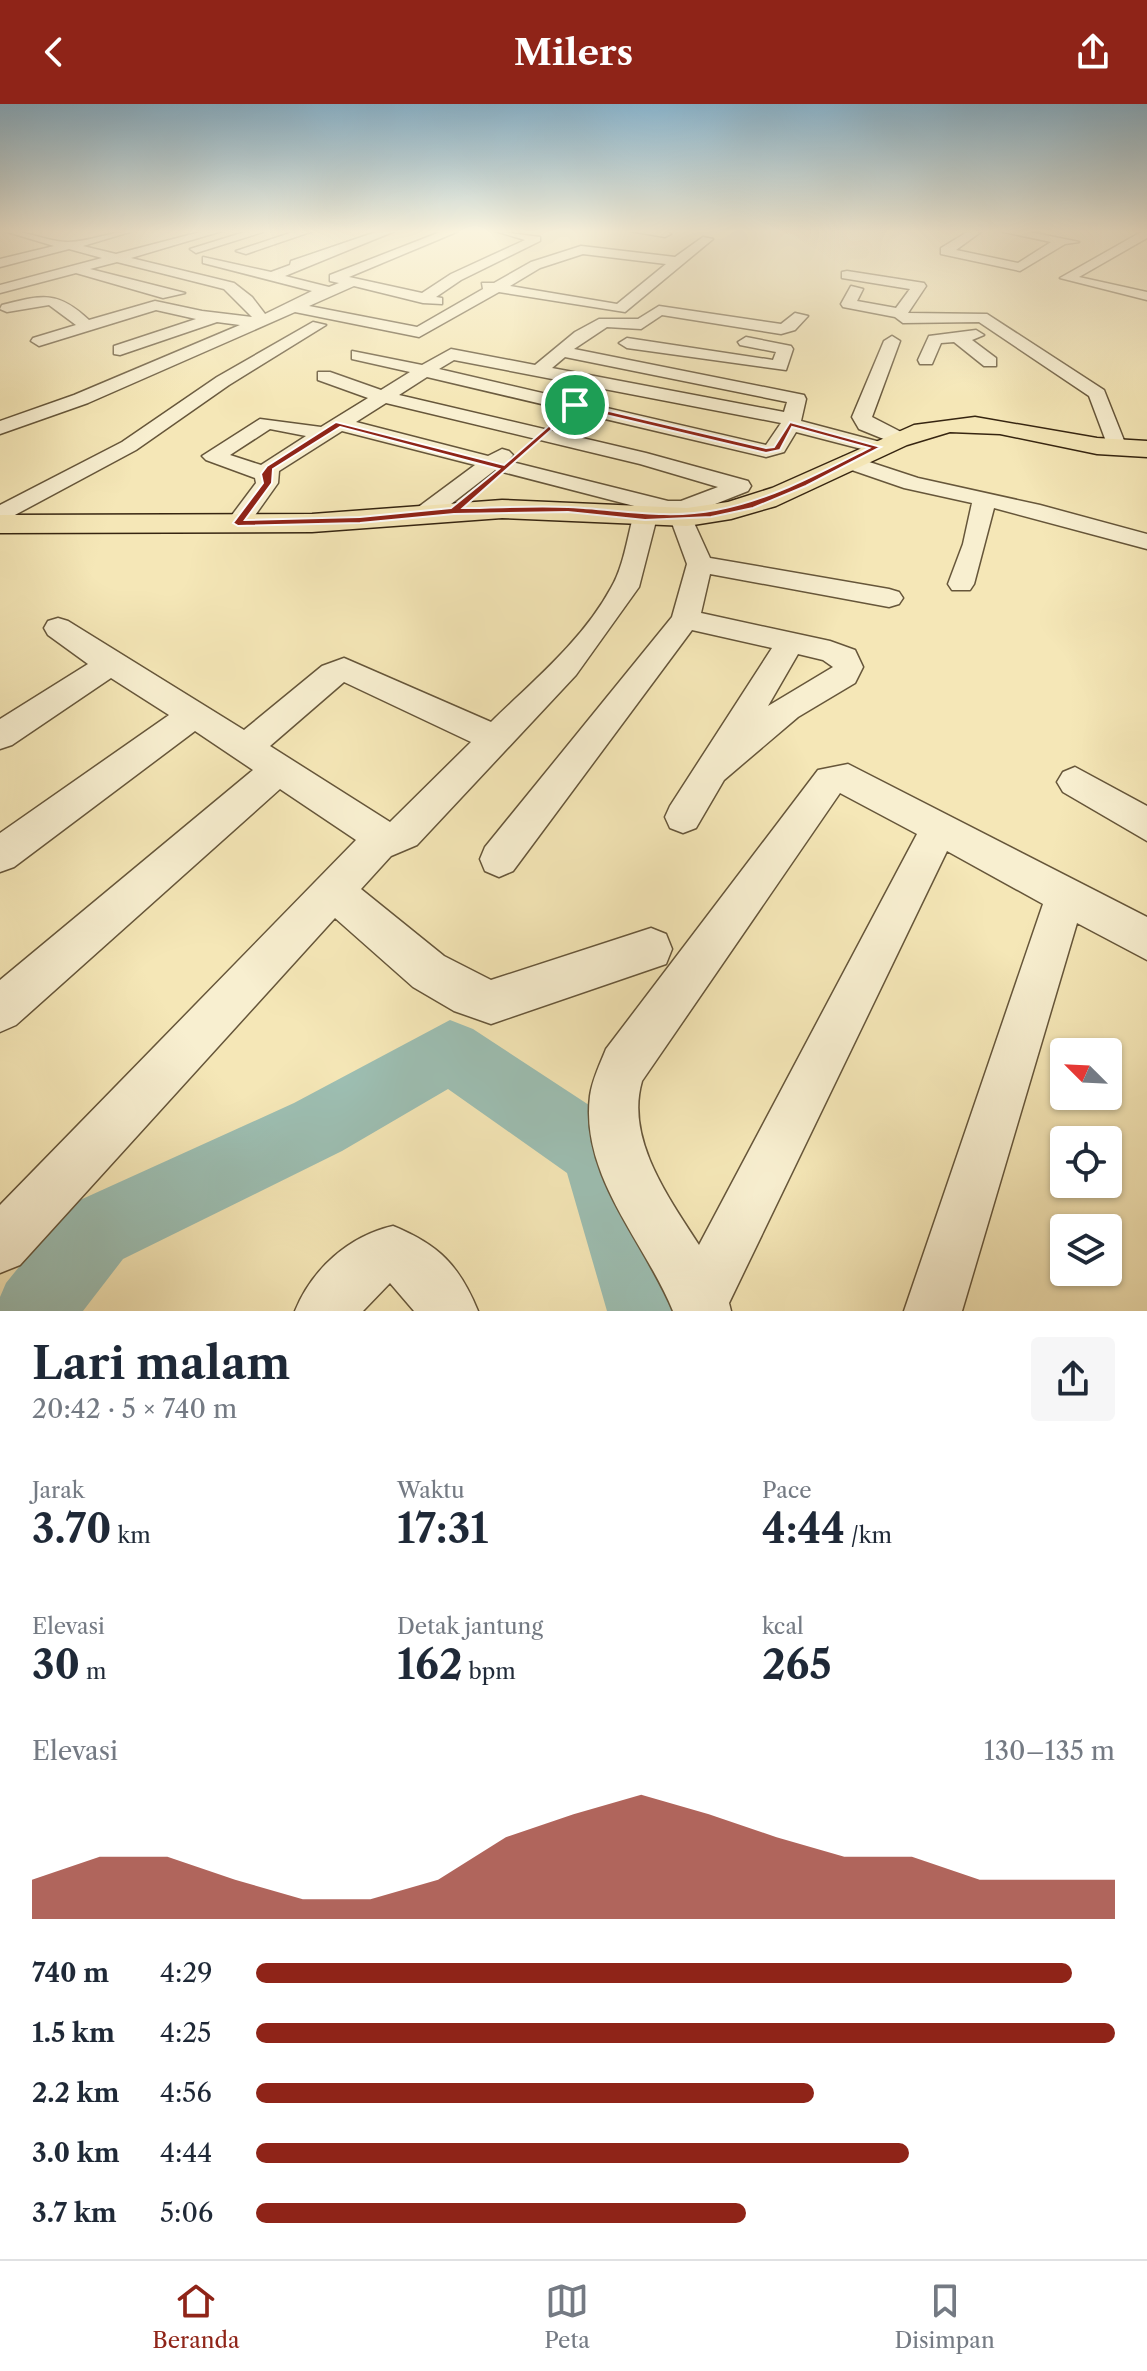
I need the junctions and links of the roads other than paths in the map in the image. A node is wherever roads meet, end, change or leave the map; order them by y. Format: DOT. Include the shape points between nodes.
graph roads {
  1 [pos="140,287"];
  2 [pos="191,287"];
  3 [pos="227,287"];
  4 [pos="246,287"];
  5 [pos="312,287"];
  6 [pos="340,287"];
  7 [pos="371,287"];
  8 [pos="444,287"];
  9 [pos="478,287"];
  10 [pos="490,287"];
  11 [pos="640,287"];
  12 [pos="849,287"];
  13 [pos="913,287"];
  14 [pos="1109,287"];
  15 [pos="495,288"];
  16 [pos="237,291"];
  17 [pos="258,294"];
  18 [pos="1147,296"];
  19 [pos="468,308"];
  20 [pos="0,310"];
  21 [pos="273,313"];
  22 [pos="900,313"];
  23 [pos="800,316"];
  24 [pos="215,318"];
  25 [pos="641,324"];
  26 [pos="86,326"];
  27 [pos="1006,333"];
  28 [pos="581,335"];
  29 [pos="327,336"];
  30 [pos="958,337"];
  31 [pos="384,339"];
  32 [pos="39,341"];
  33 [pos="892,341"];
  34 [pos="560,351"];
  35 [pos="451,354"];
  36 [pos="358,355"];
  37 [pos="926,360"];
  38 [pos="990,362"];
  39 [pos="150,369"];
  40 [pos="423,371"];
  41 [pos="538,371"];
  42 [pos="324,376"];
  43 [pos="223,381"];
  44 [pos="383,397"];
  45 [pos="568,404"];
  46 [pos="791,422"];
  47 [pos="0,428"];
  48 [pos="331,429"];
  49 [pos="536,433"];
  50 [pos="888,443"];
  51 [pos="1117,448"];
  52 [pos="1147,449"];
  53 [pos="851,462"];
  54 [pos="498,466"];
  55 [pos="266,474"];
  56 [pos="984,499"];
  57 [pos="454,511"];
  58 [pos="425,513"];
  59 [pos="0,516"];
  60 [pos="645,517"];
  61 [pos="680,517"];
  62 [pos="238,523"];
  63 [pos="0,524"];
  64 [pos="1147,542"];
  65 [pos="700,564"];
  66 [pos="961,584"];
  67 [pos="889,598"];
  68 [pos="685,619"];
  69 [pos="58,628"];
  70 [pos="791,642"];
  71 [pos="110,664"];
  72 [pos="194,714"];
  73 [pos="0,736"];
  74 [pos="497,740"];
  75 [pos="247,746"];
  76 [pos="279,769"];
  77 [pos="715,769"];
  78 [pos="1075,782"];
  79 [pos="683,817"];
  80 [pos="1147,825"];
  81 [pos="940,827"];
  82 [pos="383,838"];
  83 [pos="0,855"];
  84 [pos="499,859"];
  85 [pos="335,892"];
  86 [pos="1066,894"];
  87 [pos="1147,939"];
  88 [pos="651,949"];
  89 [pos="0,1009"];
  90 [pos="0,1245"];
  91 [pos="701,1306"];
  92 [pos="324,1311"];
  93 [pos="449,1311"];
  94 [pos="933,1311"];
  1 -- 2 [label="street" via="166,295"];
  3 -- 16 [label="street"];
  4 -- 16 [label="street"];
  5 -- 21 [label="street" via="325,291"];
  6 -- 21 [label="street"];
  7 -- 8 [label="street" via="430,300"];
  9 -- 19 [label="street" via="457,299"];
  10 -- 15 [label="street"];
  11 -- 15 [label="street" via="615,309"];
  12 -- 22 [label="street" via="848,304"];
  13 -- 22 [label="street"];
  14 -- 18 [label="street"];
  16 -- 17 [label="street"];
  16 -- 21 [label="street"];
  19 -- 21 [label="street" via="413,332"];
  19 -- 29 [label="street" via="425,339 386,333 358,346"];
  20 -- 26 [label="street" via="50,301 69,306"];
  21 -- 24 [label="street"];
  21 -- 29 [label="street"];
  21 -- 39 [label="street"];
  22 -- 27 [label="street" via="908,318 978,316"];
  23 -- 25 [label="street" via="784,329 659,310"];
  24 -- 26 [label="street" via="155,305"];
  24 -- 39 [label="street" via="120,354"];
  25 -- 28 [label="street" via="610,320"];
  25 -- 28 [label="street" via="786,350 780,366 773,367"];
  26 -- 32 [label="street"];
  27 -- 30 [label="street"];
  27 -- 51 [label="street" via="1097,394"];
  28 -- 34 [label="street"];
  29 -- 43 [label="street"];
  30 -- 37 [label="street" via="935,339"];
  30 -- 38 [label="street"];
  31 -- 35 [label="street"];
  33 -- 50 [label="street" via="862,417"];
  34 -- 41 [label="street"];
  34 -- 46 [label="street" via="792,397 797,399"];
  35 -- 40 [label="street"];
  35 -- 41 [label="street"];
  36 -- 40 [label="street"];
  39 -- 43 [label="street"];
  39 -- 47 [label="street"];
  40 -- 44 [label="street"];
  40 -- 45 [label="street"];
  41 -- 46 [label="street"];
  42 -- 44 [label="street"];
  43 -- 59 [label="street" via="129,446"];
  44 -- 48 [label="street"];
  44 -- 49 [label="street"];
  45 -- 46 [label="street" via="766,451 777,448"];
  45 -- 49 [label="street"];
  46 -- 50 [label="street"];
  48 -- 54 [label="street"];
  48 -- 55 [label="street"];
  48 -- 55 [label="street" via="267,423 213,456"];
  49 -- 54 [label="street"];
  49 -- 54 [label="street" via="739,483 729,493 668,508"];
  50 -- 51 [label="main road" via="952,424 991,425"];
  50 -- 53 [label="main road"];
  51 -- 52 [label="main road"];
  53 -- 56 [label="street"];
  53 -- 61 [label="main road" via="750,506"];
  54 -- 57 [label="street"];
  54 -- 58 [label="street"];
  55 -- 62 [label="street" via="267,483"];
  56 -- 64 [label="street"];
  56 -- 66 [label="street"];
  57 -- 58 [label="main road"];
  57 -- 60 [label="main road" via="568,510"];
  58 -- 62 [label="main road"];
  60 -- 61 [label="main road"];
  60 -- 74 [label="street" via="626,587 607,616"];
  61 -- 65 [label="street"];
  62 -- 63 [label="main road"];
  65 -- 67 [label="street"];
  65 -- 68 [label="street"];
  68 -- 70 [label="street"];
  68 -- 84 [label="street"];
  69 -- 71 [label="street"];
  70 -- 77 [label="street"];
  70 -- 77 [label="street" via="844,657 844,675 787,708"];
  71 -- 72 [label="street"];
  71 -- 73 [label="street"];
  72 -- 75 [label="street"];
  72 -- 83 [label="street"];
  74 -- 75 [label="street" via="344,669"];
  74 -- 82 [label="street" via="404,833"];
  75 -- 76 [label="street"];
  76 -- 82 [label="street"];
  76 -- 89 [label="street"];
  77 -- 79 [label="street"];
  78 -- 80 [label="street"];
  81 -- 86 [label="street"];
  81 -- 91 [label="street"];
  81 -- 91 [label="street" via="848,778 830,780 623,1066 613,1096 616,1131"];
  82 -- 85 [label="street"];
  85 -- 88 [label="street" via="447,985 491,1002"];
  85 -- 90 [label="street"];
  86 -- 87 [label="street"];
  86 -- 94 [label="street"];
  92 -- 93 [label="street" via="372,1259 393,1254 416,1266"];
}
